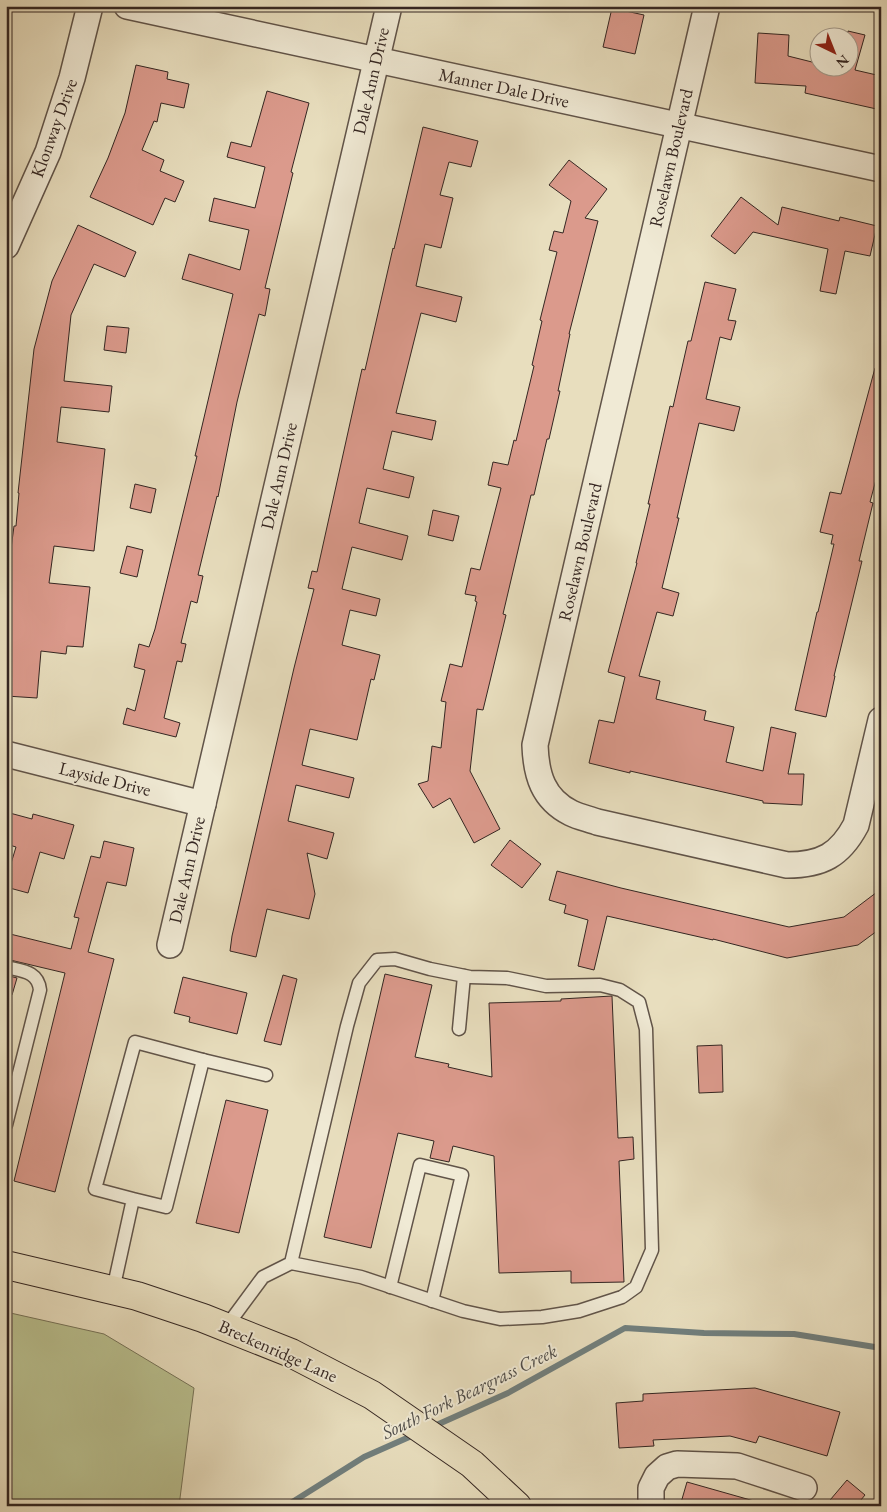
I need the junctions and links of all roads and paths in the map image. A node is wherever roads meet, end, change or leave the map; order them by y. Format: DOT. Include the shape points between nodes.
graph roads {
  1 [pos="90,6"];
  2 [pos="127,6"];
  3 [pos="389,6"];
  4 [pos="707,6"];
  5 [pos="376,61"];
  6 [pos="679,126"];
  7 [pos="881,169"];
  8 [pos="6,246"];
  9 [pos="881,720"];
  10 [pos="6,754"];
  11 [pos="203,804"];
  12 [pos="170,945"];
  13 [pos="6,967"];
  14 [pos="464,976"];
  15 [pos="459,1029"];
  16 [pos="203,1060"];
  17 [pos="266,1076"];
  18 [pos="6,1125"];
  19 [pos="133,1199"];
  20 [pos="291,1263"];
  21 [pos="6,1265"];
  22 [pos="390,1287"];
  23 [pos="113,1290"];
  24 [pos="432,1301"];
  25 [pos="226,1327"];
  26 [pos="804,1488"];
  27 [pos="517,1506"];
  28 [pos="651,1506"];
  1 -- 8 [label="street, Klonway Drive" via="72,78 48,152"];
  2 -- 5 [label="street, Manner Dale Drive"];
  3 -- 5 [label="street, Dale Ann Drive"];
  4 -- 6 [label="street, Roselawn Boulevard"];
  5 -- 6 [label="street, Manner Dale Drive"];
  5 -- 11 [label="street, Dale Ann Drive"];
  6 -- 7 [label="street, Manner Dale Drive"];
  6 -- 9 [label="street, Roselawn Boulevard" via="535,745 535,765 550,796 572,814 787,865 804,865 821,860 841,848 849,838 856,824"];
  10 -- 11 [label="street, Layside Drive"];
  11 -- 12 [label="street, Dale Ann Drive"];
  13 -- 18 [label="lane" via="35,977 40,990"];
  14 -- 15 [label="lane"];
  14 -- 20 [label="lane" via="396,959 377,960 359,983"];
  14 -- 24 [label="lane" via="507,978 546,986 600,985 620,990 639,1002 646,1029 652,1250 636,1287 622,1297 579,1311 500,1319"];
  16 -- 17 [label="lane"];
  16 -- 19 [label="lane" via="166,1208"];
  16 -- 19 [label="lane" via="135,1042 95,1189"];
  19 -- 23 [label="lane"];
  20 -- 22 [label="lane" via="361,1277"];
  20 -- 25 [label="lane" via="263,1277"];
  21 -- 23 [label="main road, Breckenridge Lane"];
  22 -- 24 [label="lane"];
  22 -- 24 [label="lane" via="420,1165 462,1175"];
  23 -- 25 [label="main road, Breckenridge Lane"];
  25 -- 27 [label="main road, Breckenridge Lane" via="291,1354 372,1394 472,1464"];
  26 -- 28 [label="street" via="736,1466 677,1464 657,1476 651,1488"];
}
